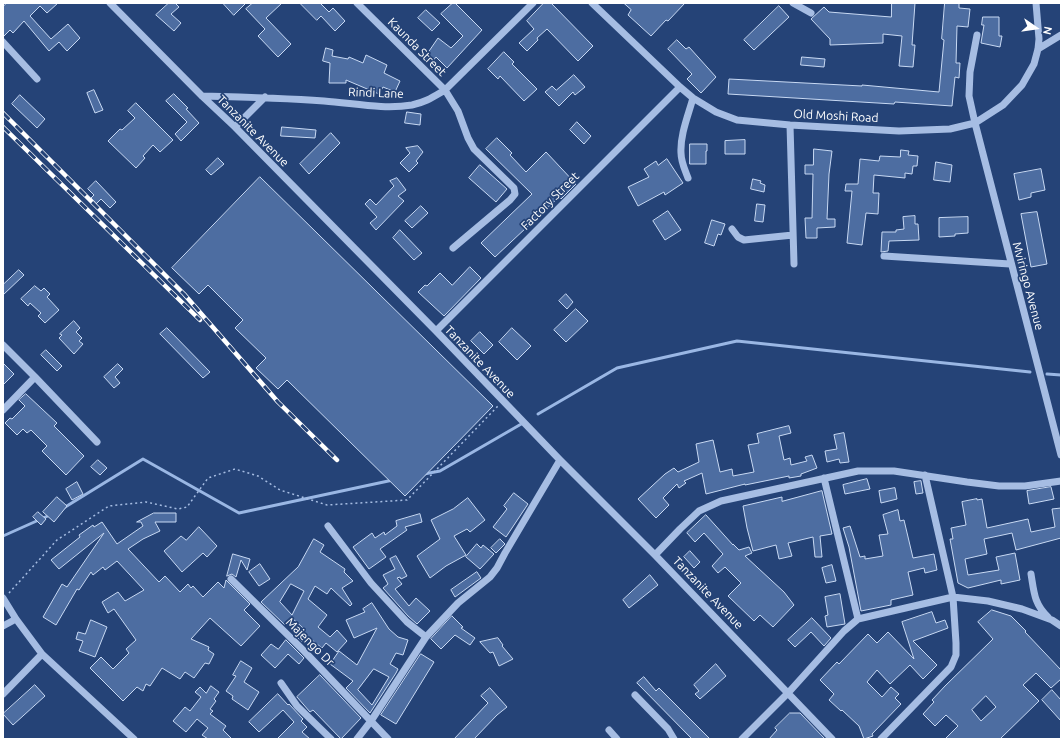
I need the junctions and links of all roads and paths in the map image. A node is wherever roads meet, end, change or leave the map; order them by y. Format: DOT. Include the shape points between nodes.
graph roads {
  1 [pos="110,3"];
  2 [pos="357,3"];
  3 [pos="532,3"];
  4 [pos="592,3"];
  5 [pos="793,3"];
  6 [pos="1036,3"];
  7 [pos="811,13"];
  8 [pos="977,35"];
  9 [pos="1061,35"];
  10 [pos="3,42"];
  11 [pos="1038,49"];
  12 [pos="37,79"];
  13 [pos="680,87"];
  14 [pos="445,90"];
  15 [pos="202,96"];
  16 [pos="265,97"];
  17 [pos="693,98"];
  18 [pos="974,123"];
  19 [pos="790,125"];
  20 [pos="235,127"];
  21 [pos="688,178"];
  22 [pos="732,228"];
  23 [pos="793,235"];
  24 [pos="453,248"];
  25 [pos="884,256"];
  26 [pos="794,264"];
  27 [pos="1010,264"];
  28 [pos="436,331"];
  29 [pos="3,346"];
  30 [pos="35,377"];
  31 [pos="503,402"];
  32 [pos="3,410"];
  33 [pos="97,442"];
  34 [pos="1061,455"];
  35 [pos="560,460"];
  36 [pos="925,475"];
  37 [pos="824,478"];
  38 [pos="1061,481"];
  39 [pos="328,526"];
  40 [pos="655,555"];
  41 [pos="1031,574"];
  42 [pos="231,579"];
  43 [pos="953,597"];
  44 [pos="3,599"];
  45 [pos="16,619"];
  46 [pos="858,620"];
  47 [pos="1052,620"];
  48 [pos="3,626"];
  49 [pos="1061,626"];
  50 [pos="426,637"];
  51 [pos="42,654"];
  52 [pos="281,683"];
  53 [pos="789,692"];
  54 [pos="3,694"];
  55 [pos="635,695"];
  56 [pos="371,721"];
  57 [pos="609,730"];
  58 [pos="134,739"];
  59 [pos="331,739"];
  60 [pos="357,739"];
  61 [pos="388,739"];
  62 [pos="618,739"];
  63 [pos="674,739"];
  64 [pos="742,739"];
  65 [pos="832,739"];
  66 [pos="882,739"];
  1 -- 15 [label="street, Tanzanite Avenue"];
  2 -- 14 [label="street, Kaunda Street"];
  3 -- 14 [label="street, Rindi Lane"];
  4 -- 13 [label="street, Old Moshi Road"];
  5 -- 7 [label="street"];
  6 -- 11 [label="street, Old Moshi Road"];
  8 -- 18 [label="street, Mviringo Avenue" via="970,72"];
  9 -- 11 [label="street"];
  10 -- 12 [label="street"];
  11 -- 18 [label="street, Old Moshi Road" via="1034,64 1022,85 1003,105"];
  13 -- 17 [label="street, Old Moshi Road"];
  13 -- 28 [label="street, Factory Street"];
  14 -- 16 [label="street, Rindi Lane" via="427,101 385,106"];
  14 -- 24 [label="street, Kaunda Street" via="458,111 474,149 512,185 515,194"];
  15 -- 16 [label="street, Rindi Lane"];
  15 -- 20 [label="street, Tanzanite Avenue"];
  16 -- 20 [label="street"];
  17 -- 19 [label="street, Old Moshi Road" via="716,112 737,120"];
  17 -- 21 [label="street" via="681,144 682,161"];
  18 -- 19 [label="street, Old Moshi Road" via="950,129 899,131"];
  18 -- 27 [label="street, Mviringo Avenue"];
  19 -- 23 [label="street"];
  20 -- 28 [label="street, Tanzanite Avenue"];
  22 -- 23 [label="street" via="738,237 744,240"];
  23 -- 26 [label="street"];
  25 -- 27 [label="street"];
  27 -- 34 [label="street, Mviringo Avenue"];
  28 -- 31 [label="street, Tanzanite Avenue"];
  29 -- 30 [label="street"];
  30 -- 32 [label="street"];
  30 -- 33 [label="street"];
  31 -- 35 [label="street, Tanzanite Avenue"];
  31 -- 44 [label="path" via="407,500 327,505 280,490 258,476 235,469 208,478 187,507 178,509 146,502 109,506 57,540"];
  35 -- 40 [label="street, Tanzanite Avenue"];
  35 -- 50 [label="street" via="497,568 490,577 458,603"];
  36 -- 37 [label="street" via="894,471 858,471"];
  36 -- 38 [label="street" via="999,486 1025,486"];
  36 -- 43 [label="street"];
  37 -- 40 [label="street" via="721,501 699,511"];
  37 -- 46 [label="street"];
  39 -- 50 [label="street" via="372,583 407,622"];
  40 -- 53 [label="street, Tanzanite Avenue"];
  41 -- 47 [label="street" via="1040,610"];
  42 -- 56 [label="street, Majengo Dr"];
  43 -- 46 [label="street"];
  43 -- 47 [label="street" via="988,600"];
  43 -- 66 [label="street" via="956,655 951,667"];
  44 -- 45 [label="street"];
  45 -- 48 [label="street"];
  45 -- 51 [label="street"];
  46 -- 53 [label="street" via="844,631"];
  47 -- 49 [label="street"];
  50 -- 56 [label="street"];
  51 -- 54 [label="street"];
  51 -- 58 [label="street"];
  52 -- 59 [label="street" via="297,706"];
  53 -- 64 [label="street"];
  53 -- 65 [label="street, Tanzanite Avenue"];
  55 -- 63 [label="street" via="668,729"];
  56 -- 60 [label="street"];
  56 -- 61 [label="street, Majengo Dr"];
  57 -- 62 [label="street"];
}
